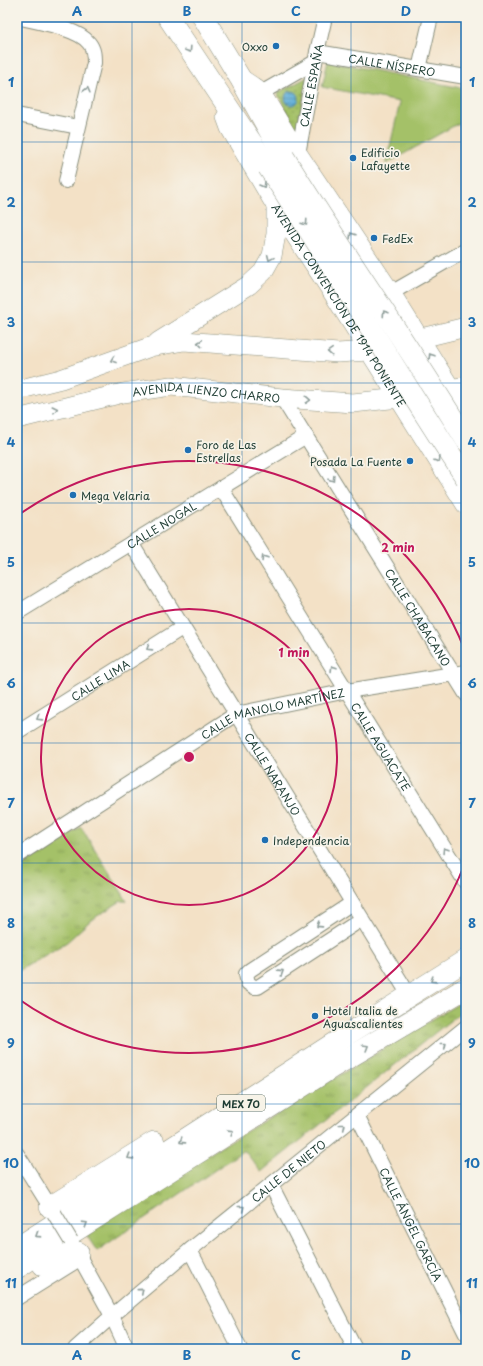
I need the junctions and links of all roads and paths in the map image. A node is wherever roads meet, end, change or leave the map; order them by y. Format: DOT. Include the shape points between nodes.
graph roads {
  1 [pos="17,17"];
  2 [pos="168,17"];
  3 [pos="203,17"];
  4 [pos="325,17"];
  5 [pos="431,17"];
  6 [pos="316,57"];
  7 [pos="420,69"];
  8 [pos="466,77"];
  9 [pos="240,78"];
  10 [pos="261,93"];
  11 [pos="222,100"];
  12 [pos="17,114"];
  13 [pos="78,127"];
  14 [pos="284,159"];
  15 [pos="66,180"];
  16 [pos="276,206"];
  17 [pos="466,250"];
  18 [pos="370,263"];
  19 [pos="331,290"];
  20 [pos="391,293"];
  21 [pos="466,327"];
  22 [pos="420,338"];
  23 [pos="150,347"];
  24 [pos="368,351"];
  25 [pos="459,388"];
  26 [pos="17,390"];
  27 [pos="282,398"];
  28 [pos="399,398"];
  29 [pos="466,414"];
  30 [pos="17,419"];
  31 [pos="306,436"];
  32 [pos="424,439"];
  33 [pos="466,440"];
  34 [pos="466,478"];
  35 [pos="221,488"];
  36 [pos="466,505"];
  37 [pos="131,543"];
  38 [pos="17,613"];
  39 [pos="182,628"];
  40 [pos="460,673"];
  41 [pos="347,691"];
  42 [pos="466,694"];
  43 [pos="236,714"];
  44 [pos="17,732"];
  45 [pos="17,856"];
  46 [pos="466,883"];
  47 [pos="352,904"];
  48 [pos="362,919"];
  49 [pos="466,960"];
  50 [pos="466,988"];
  51 [pos="408,995"];
  52 [pos="466,1027"];
  53 [pos="334,1043"];
  54 [pos="358,1115"];
  55 [pos="17,1154"];
  56 [pos="271,1185"];
  57 [pos="52,1210"];
  58 [pos="17,1248"];
  59 [pos="77,1250"];
  60 [pos="190,1250"];
  61 [pos="17,1268"];
  62 [pos="17,1282"];
  63 [pos="17,1298"];
  64 [pos="112,1316"];
  65 [pos="466,1334"];
  66 [pos="75,1349"];
  67 [pos="127,1349"];
  68 [pos="240,1349"];
  69 [pos="355,1349"];
  13 -- 1 [label="street, one-way" via="94,63 90,44 72,31"];
  2 -- 11 [label="main road, AVENIDA CONVENCIÓN DE 1914 PONIENTE, one-way"];
  3 -- 9 [label="main road, AVENIDA CONVENCIÓN DE 1914 PONIENTE"];
  4 -- 6 [label="street, CALLE ESPAÑA"];
  5 -- 7 [label="street"];
  6 -- 7 [label="street, CALLE NÍSPERO"];
  6 -- 10 [label="street"];
  6 -- 14 [label="street, CALLE ESPAÑA"];
  7 -- 8 [label="street, CALLE NÍSPERO"];
  9 -- 10 [label="street, AVENIDA CONVENCIÓN DE 1914 PONIENTE"];
  9 -- 14 [label="main road, AVENIDA CONVENCIÓN DE 1914 PONIENTE"];
  10 -- 14 [label="street, AVENIDA CONVENCIÓN DE 1914 PONIENTE"];
  11 -- 14 [label="main road, AVENIDA CONVENCIÓN DE 1914 PONIENTE"];
  11 -- 16 [label="street, AVENIDA CONVENCIÓN DE 1914 PONIENTE, one-way" via="230,128"];
  12 -- 13 [label="street"];
  13 -- 15 [label="street"];
  18 -- 14 [label="street, AVENIDA CONVENCIÓN DE 1914 PONIENTE, one-way"];
  33 -- 14 [label="main road, AVENIDA CONVENCIÓN DE 1914 PONIENTE, one-way, bridge" via="414,356"];
  14 -- 34 [label="main road, AVENIDA CONVENCIÓN DE 1914 PONIENTE, one-way, bridge" via="316,240"];
  16 -- 19 [label="street, AVENIDA CONVENCIÓN DE 1914 PONIENTE"];
  16 -- 23 [label="street, one-way" via="276,234 272,256 263,272 249,285"];
  17 -- 20 [label="street"];
  18 -- 19 [label="street" via="367,276 359,286 342,292"];
  18 -- 20 [label="street, AVENIDA CONVENCIÓN DE 1914 PONIENTE"];
  19 -- 24 [label="street, AVENIDA CONVENCIÓN DE 1914 PONIENTE"];
  20 -- 22 [label="street, AVENIDA CONVENCIÓN DE 1914 PONIENTE"];
  21 -- 22 [label="street"];
  22 -- 24 [label="street"];
  25 -- 22 [label="street, AVENIDA CONVENCIÓN DE 1914 PONIENTE, one-way"];
  24 -- 23 [label="street, one-way" via="338,353 184,341"];
  23 -- 26 [label="street, one-way" via="61,379"];
  24 -- 28 [label="street, AVENIDA CONVENCIÓN DE 1914 PONIENTE"];
  25 -- 28 [label="street, AVENIDA LIENZO CHARRO"];
  25 -- 29 [label="street, AVENIDA CONVENCIÓN DE 1914 PONIENTE"];
  27 -- 28 [label="street, AVENIDA LIENZO CHARRO, one-way" via="353,403"];
  30 -- 27 [label="street, AVENIDA LIENZO CHARRO, one-way" via="123,393 171,386"];
  27 -- 31 [label="street, CALLE CHABACANO"];
  28 -- 32 [label="street, AVENIDA CONVENCIÓN DE 1914 PONIENTE"];
  29 -- 32 [label="street" via="449,412 438,416"];
  31 -- 35 [label="street, CALLE NOGAL"];
  31 -- 40 [label="street, CALLE CHABACANO, one-way"];
  32 -- 36 [label="street, AVENIDA CONVENCIÓN DE 1914 PONIENTE, one-way"];
  35 -- 37 [label="street, CALLE NOGAL"];
  41 -- 35 [label="street, CALLE AGUACATE, one-way"];
  37 -- 38 [label="street, CALLE NOGAL"];
  37 -- 39 [label="street, CALLE NARANJO"];
  39 -- 43 [label="street, CALLE NARANJO"];
  39 -- 44 [label="street, CALLE LIMA, one-way"];
  40 -- 41 [label="street, CALLE MANOLO MARTÍNEZ"];
  40 -- 42 [label="street, CALLE CHABACANO"];
  41 -- 43 [label="street, CALLE MANOLO MARTÍNEZ"];
  46 -- 41 [label="street, CALLE AGUACATE, one-way"];
  43 -- 45 [label="street, CALLE MANOLO MARTÍNEZ"];
  43 -- 47 [label="street, CALLE NARANJO"];
  47 -- 48 [label="street, CALLE NARANJO"];
  47 -- 48 [label="street, one-way" via="250,970 246,974 248,983 258,987"];
  48 -- 51 [label="street, CALLE NARANJO"];
  49 -- 51 [label="main road, MEX 70, one-way"];
  61 -- 50 [label="main road, MEX 70, one-way" via="332,1067"];
  51 -- 53 [label="main road, MEX 70"];
  54 -- 52 [label="street, CALLE DE NIETO, one-way"];
  53 -- 57 [label="main road, one-way" via="281,1064"];
  53 -- 58 [label="main road, MEX 70, one-way"];
  56 -- 54 [label="street, CALLE DE NIETO, one-way"];
  54 -- 65 [label="street, CALLE ÁNGEL GARCÍA"];
  55 -- 57 [label="street"];
  60 -- 56 [label="street, CALLE DE NIETO, one-way"];
  56 -- 69 [label="street"];
  57 -- 59 [label="street, bridge"];
  59 -- 62 [label="main road" via="55,1257"];
  59 -- 63 [label="street"];
  59 -- 64 [label="street"];
  64 -- 60 [label="street, CALLE DE NIETO, one-way"];
  60 -- 68 [label="street"];
  64 -- 66 [label="street, CALLE DE NIETO"];
  64 -- 67 [label="street"];
}
